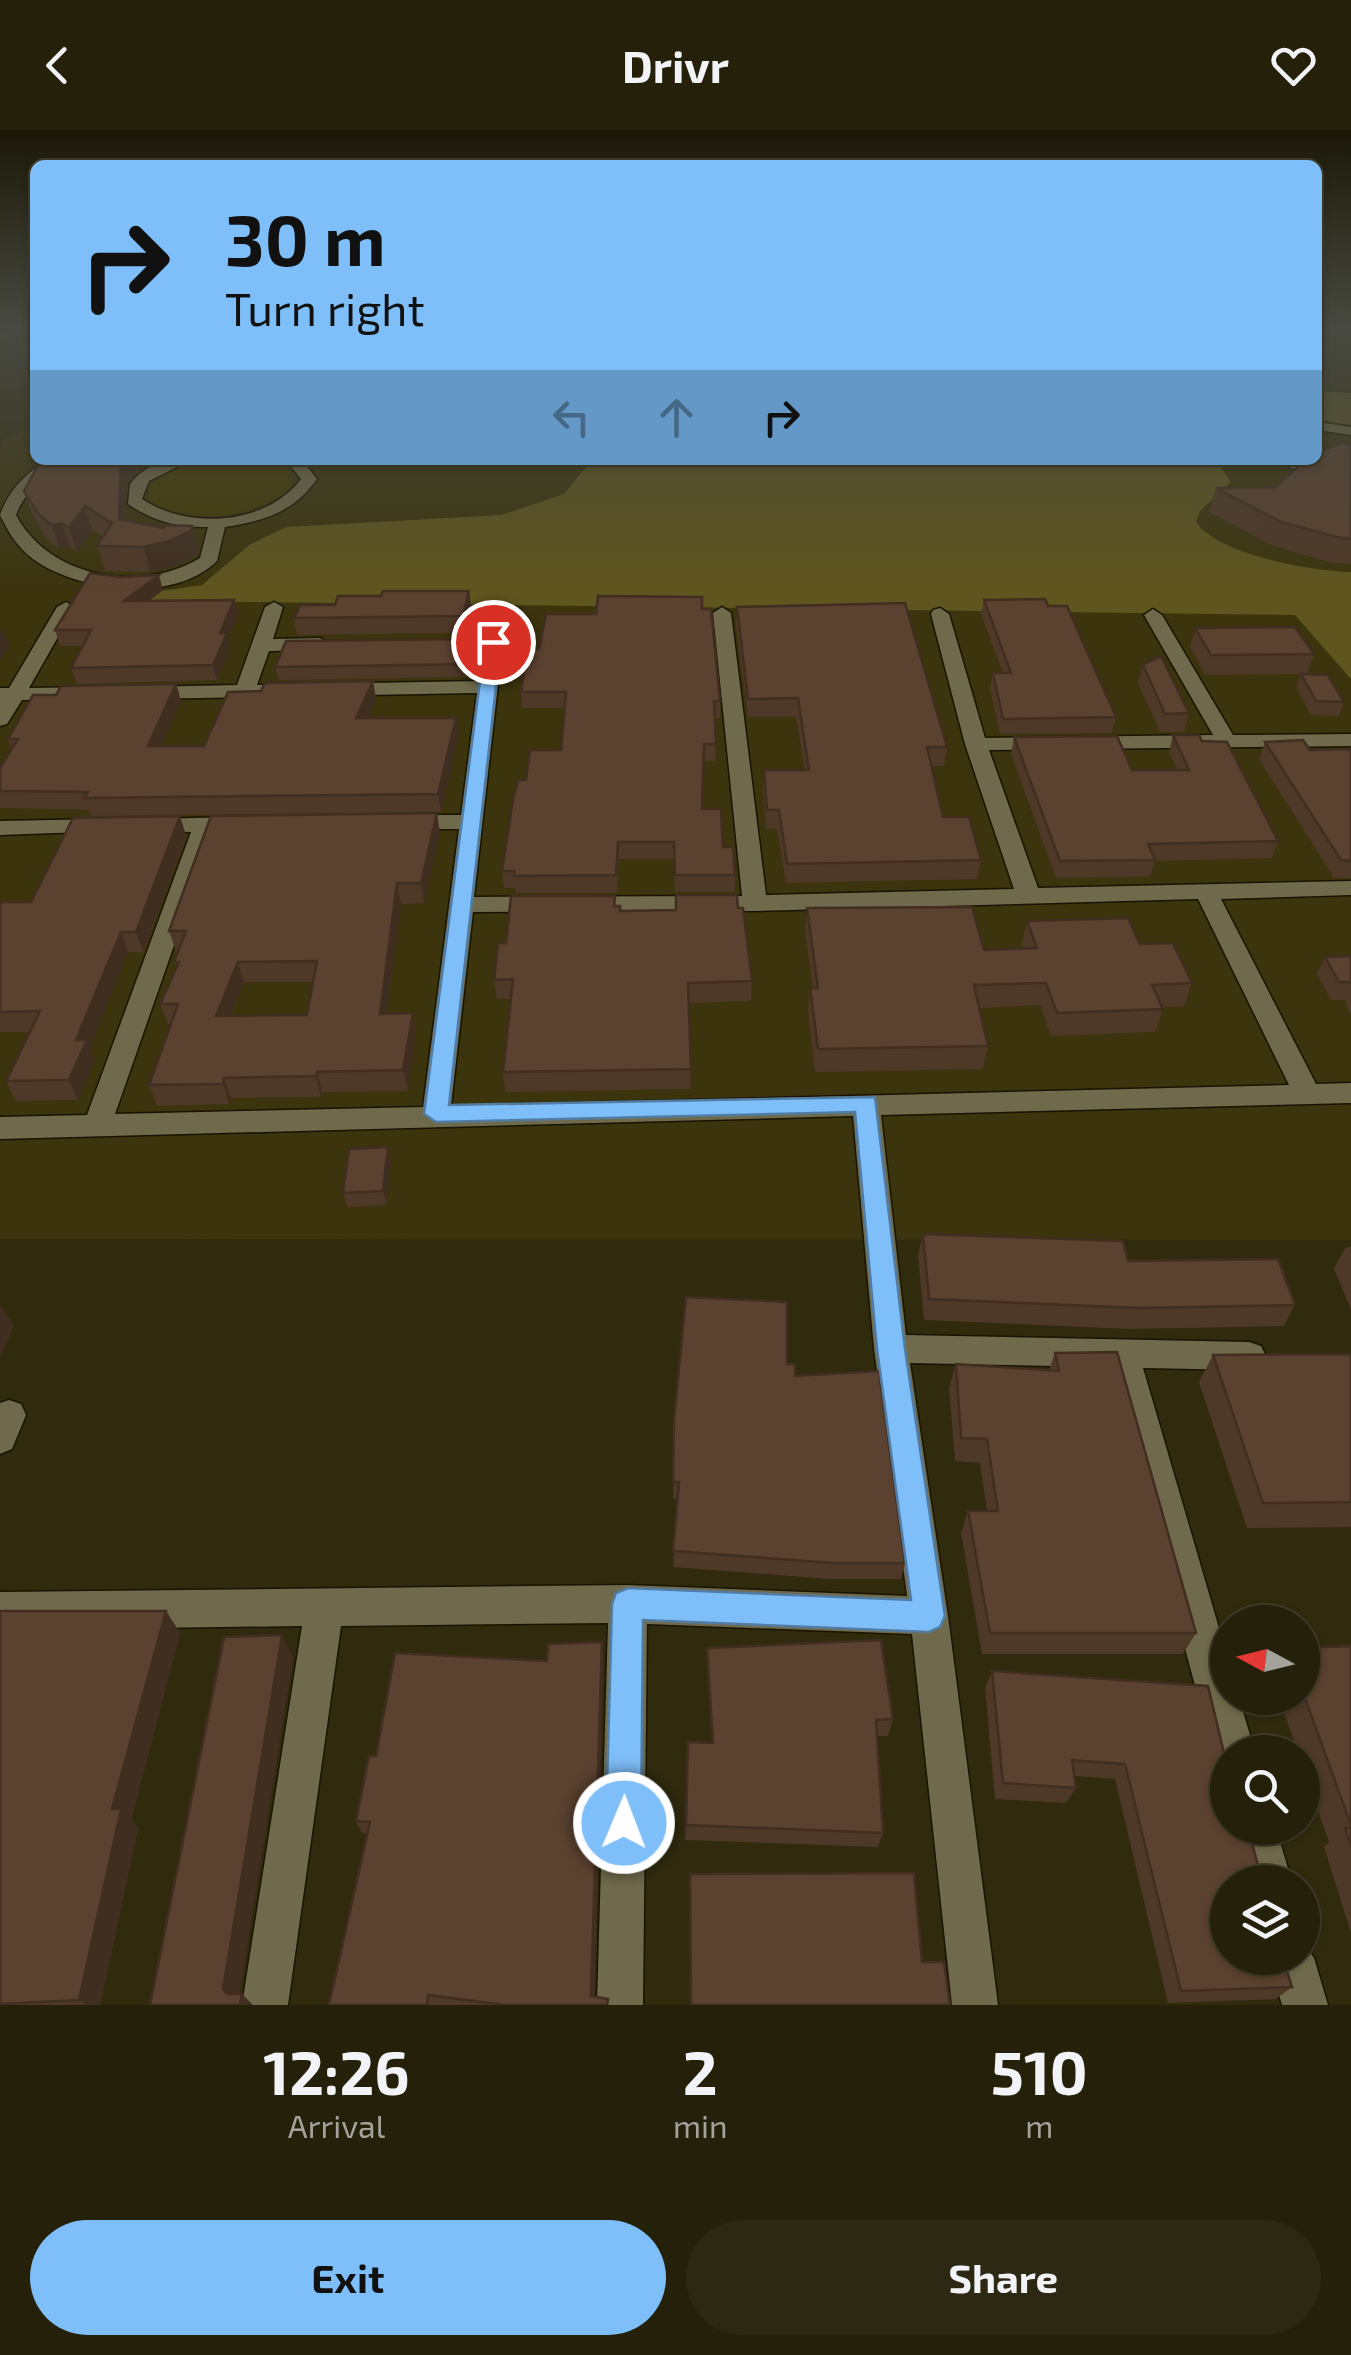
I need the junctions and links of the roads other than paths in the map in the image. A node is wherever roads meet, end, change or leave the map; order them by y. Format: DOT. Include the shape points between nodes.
graph roads {
  1 [pos="1322,427"];
  2 [pos="1351,431"];
  3 [pos="1351,442"];
  4 [pos="1322,443"];
  5 [pos="49,465"];
  6 [pos="172,465"];
  7 [pos="298,465"];
  8 [pos="218,522"];
  9 [pos="66,607"];
  10 [pos="274,607"];
  11 [pos="722,613"];
  12 [pos="497,614"];
  13 [pos="940,614"];
  14 [pos="1153,615"];
  15 [pos="261,644"];
  16 [pos="338,644"];
  17 [pos="486,687"];
  18 [pos="245,692"];
  19 [pos="8,694"];
  20 [pos="0,720"];
  21 [pos="1351,740"];
  22 [pos="1227,742"];
  23 [pos="976,744"];
  24 [pos="378,822"];
  25 [pos="470,822"];
  26 [pos="270,823"];
  27 [pos="205,825"];
  28 [pos="0,828"];
  29 [pos="1351,888"];
  30 [pos="1206,892"];
  31 [pos="1028,894"];
  32 [pos="755,904"];
  33 [pos="462,906"];
  34 [pos="1307,1093"];
  35 [pos="1351,1093"];
  36 [pos="866,1103"];
  37 [pos="436,1114"];
  38 [pos="97,1126"];
  39 [pos="0,1128"];
  40 [pos="891,1349"];
  41 [pos="1122,1354"];
  42 [pos="1275,1357"];
  43 [pos="628,1604"];
  44 [pos="324,1610"];
  45 [pos="0,1611"];
  46 [pos="929,1616"];
  47 [pos="1229,1735"];
  48 [pos="1297,1975"];
  49 [pos="265,2005"];
  50 [pos="620,2005"];
  51 [pos="975,2005"];
  52 [pos="1305,2005"];
  1 -- 2 [label="street"];
  3 -- 4 [label="street"];
  5 -- 8 [label="street" via="19,492 8,515 18,538 66,570 126,582 178,579 208,561"];
  6 -- 8 [label="street" via="139,480 134,501 161,518"];
  7 -- 8 [label="street" via="310,480 304,492 269,512"];
  9 -- 19 [label="street"];
  10 -- 15 [label="street"];
  11 -- 32 [label="street"];
  12 -- 17 [label="street" via="483,642"];
  13 -- 23 [label="street"];
  14 -- 22 [label="street"];
  15 -- 16 [label="street"];
  15 -- 18 [label="street"];
  17 -- 18 [label="street"];
  17 -- 25 [label="street"];
  18 -- 19 [label="street"];
  19 -- 20 [label="street"];
  21 -- 22 [label="street"];
  22 -- 23 [label="street"];
  23 -- 31 [label="street"];
  24 -- 25 [label="street"];
  25 -- 33 [label="street"];
  26 -- 27 [label="street"];
  27 -- 28 [label="street"];
  27 -- 38 [label="street"];
  29 -- 30 [label="street"];
  30 -- 31 [label="street"];
  30 -- 34 [label="street"];
  31 -- 32 [label="street"];
  32 -- 33 [label="street"];
  33 -- 37 [label="street"];
  34 -- 35 [label="street"];
  34 -- 36 [label="street"];
  36 -- 37 [label="street"];
  36 -- 40 [label="street"];
  37 -- 38 [label="street"];
  38 -- 39 [label="street"];
  40 -- 41 [label="street"];
  40 -- 46 [label="street"];
  41 -- 42 [label="street"];
  41 -- 47 [label="street"];
  43 -- 44 [label="street"];
  43 -- 46 [label="street"];
  43 -- 50 [label="street"];
  44 -- 45 [label="street"];
  44 -- 49 [label="street"];
  46 -- 51 [label="street"];
  48 -- 52 [label="street"];
}
